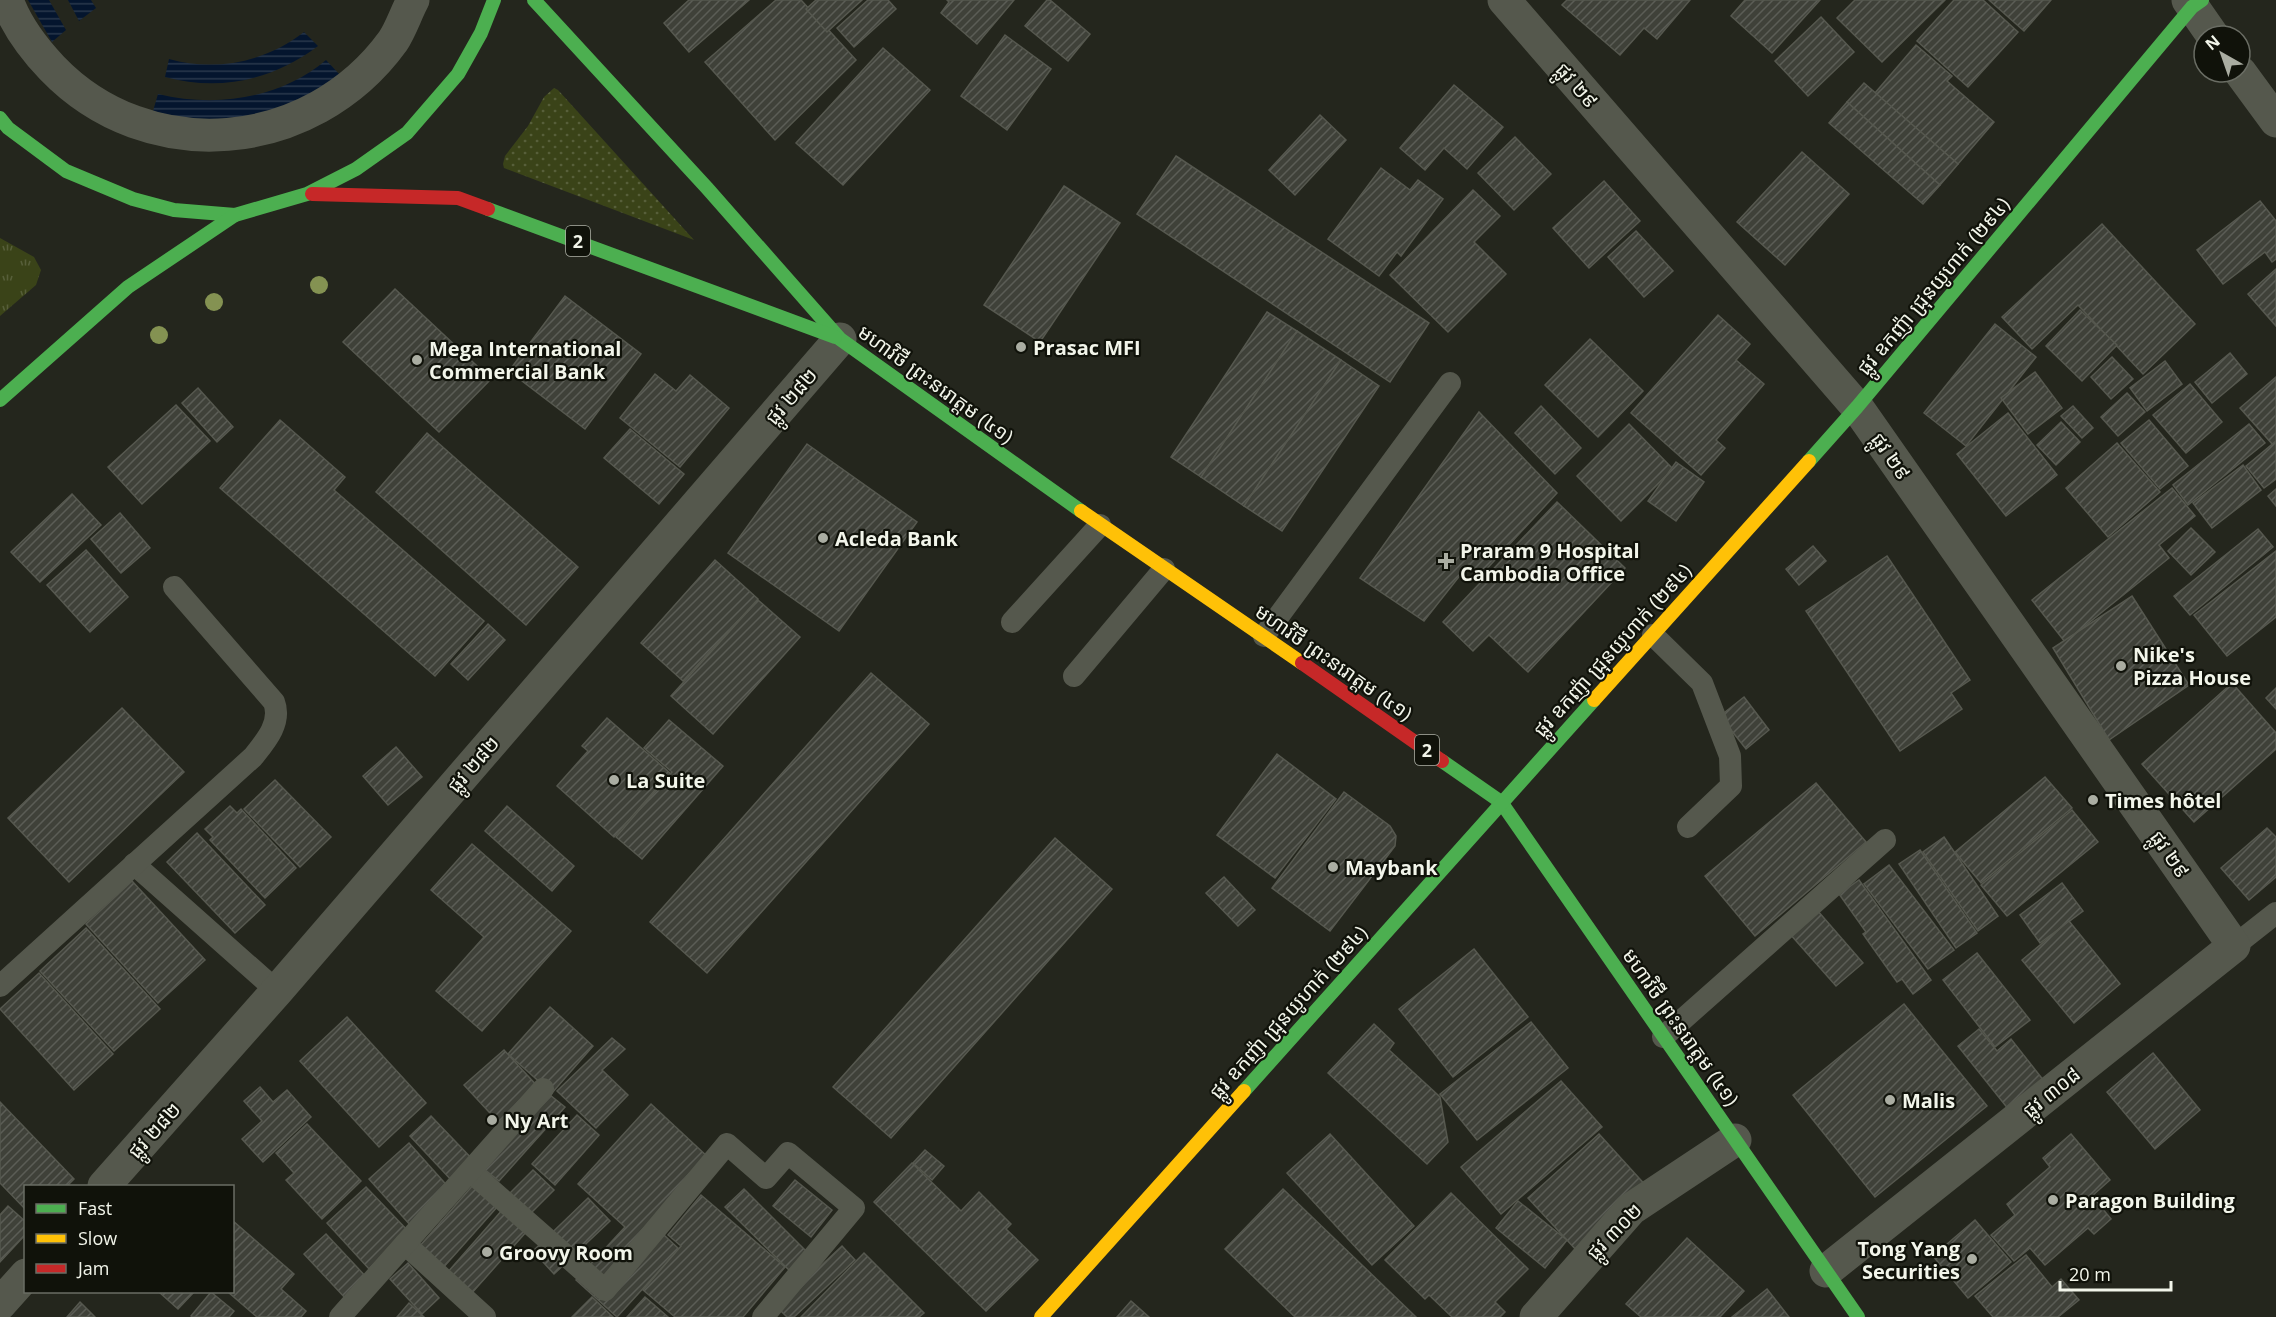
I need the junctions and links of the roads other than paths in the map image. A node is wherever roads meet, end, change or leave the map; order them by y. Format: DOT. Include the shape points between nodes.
graph roads {
  1 [pos="7,0"];
  2 [pos="413,0"];
  3 [pos="494,0"];
  4 [pos="534,0"];
  5 [pos="1504,0"];
  6 [pos="2194,2"];
  7 [pos="2206,24"];
  8 [pos="2249,84"];
  9 [pos="0,118"];
  10 [pos="2276,121"];
  11 [pos="307,194"];
  12 [pos="235,215"];
  13 [pos="840,339"];
  14 [pos="1450,382"];
  15 [pos="0,400"];
  16 [pos="1857,407"];
  17 [pos="1100,525"];
  18 [pos="1164,569"];
  19 [pos="174,587"];
  20 [pos="1012,622"];
  21 [pos="1653,635"];
  22 [pos="1264,636"];
  23 [pos="1074,676"];
  24 [pos="1501,802"];
  25 [pos="1688,827"];
  26 [pos="1885,840"];
  27 [pos="134,864"];
  28 [pos="2276,913"];
  29 [pos="2234,946"];
  30 [pos="0,986"];
  31 [pos="277,991"];
  32 [pos="1663,1037"];
  33 [pos="543,1089"];
  34 [pos="1735,1140"];
  35 [pos="471,1172"];
  36 [pos="105,1185"];
  37 [pos="405,1244"];
  38 [pos="1826,1271"];
  39 [pos="24,1277"];
  40 [pos="0,1304"];
  41 [pos="340,1317"];
  42 [pos="485,1317"];
  43 [pos="763,1317"];
  44 [pos="1041,1317"];
  45 [pos="1536,1317"];
  46 [pos="1858,1317"];
  1 -- 2 [label="street" via="33,49 70,87 115,116 165,132 218,136 271,128 320,107 362,75 393,40"];
  3 -- 11 [label="main road, 2" via="458,74 407,133 356,169"];
  4 -- 13 [label="main road, មហាវិថី ព្រះនរោត្តម (៤១) / 2"];
  5 -- 16 [label="street, ផ្លូវ ២៩"];
  6 -- 7 [label="street"];
  6 -- 16 [label="main road, ផ្លូវ ឧកញ៉ា ជ្រុនយូហាក់ (២៩៤)"];
  8 -- 10 [label="street"];
  9 -- 12 [label="main road, 2" via="66,171 133,199 174,210"];
  11 -- 12 [label="main road, 2"];
  11 -- 13 [label="main road, មហាវិថី ព្រះនរោត្តម (៤១) / 2" via="458,198"];
  12 -- 15 [label="main road" via="128,287"];
  13 -- 17 [label="main road, មហាវិថី ព្រះនរោត្តម (៤១) / 2"];
  13 -- 31 [label="street, ផ្លូវ ២៨២"];
  14 -- 22 [label="lane"];
  16 -- 21 [label="main road, ផ្លូវ ឧកញ៉ា ជ្រុនយូហាក់ (២៩៤)"];
  16 -- 29 [label="street, ផ្លូវ ២៩"];
  17 -- 18 [label="main road, មហាវិថី ព្រះនរោត្តម (៤១) / 2"];
  17 -- 20 [label="lane"];
  18 -- 22 [label="main road, មហាវិថី ព្រះនរោត្តម (៤១) / 2"];
  18 -- 23 [label="lane"];
  19 -- 27 [label="lane" via="274,702 276,717 266,741 253,757"];
  21 -- 24 [label="main road, ផ្លូវ ឧកញ៉ា ជ្រុនយូហាក់ (២៩៤)"];
  21 -- 25 [label="lane" via="1702,683 1730,756 1731,786"];
  22 -- 24 [label="main road, មហាវិថី ព្រះនរោត្តម (៤១) / 2"];
  24 -- 32 [label="main road, មហាវិថី ព្រះនរោត្តម (៤១) / 2"];
  24 -- 44 [label="main road, ផ្លូវ ឧកញ៉ា ជ្រុនយូហាក់ (២៩៤)"];
  26 -- 32 [label="lane"];
  27 -- 30 [label="lane"];
  27 -- 31 [label="lane"];
  28 -- 29 [label="lane, ផ្លូវ ៣០៨"];
  29 -- 38 [label="street, ផ្លូវ ៣០៨"];
  31 -- 36 [label="street, ផ្លូវ ២៨២"];
  32 -- 34 [label="main road, មហាវិថី ព្រះនរោត្តម (៤១) / 2"];
  33 -- 35 [label="lane"];
  34 -- 38 [label="main road, មហាវិថី ព្រះនរោត្តម (៤១) / 2"];
  34 -- 45 [label="street, ផ្លូវ ៣០២" via="1631,1209"];
  35 -- 37 [label="lane"];
  35 -- 43 [label="lane" via="605,1290 727,1144 766,1178 789,1153 854,1208"];
  37 -- 41 [label="lane"];
  37 -- 42 [label="lane"];
  38 -- 46 [label="main road, មហាវិថី ព្រះនរោត្តម (៤១) / 2"];
  39 -- 40 [label="street"];
}
